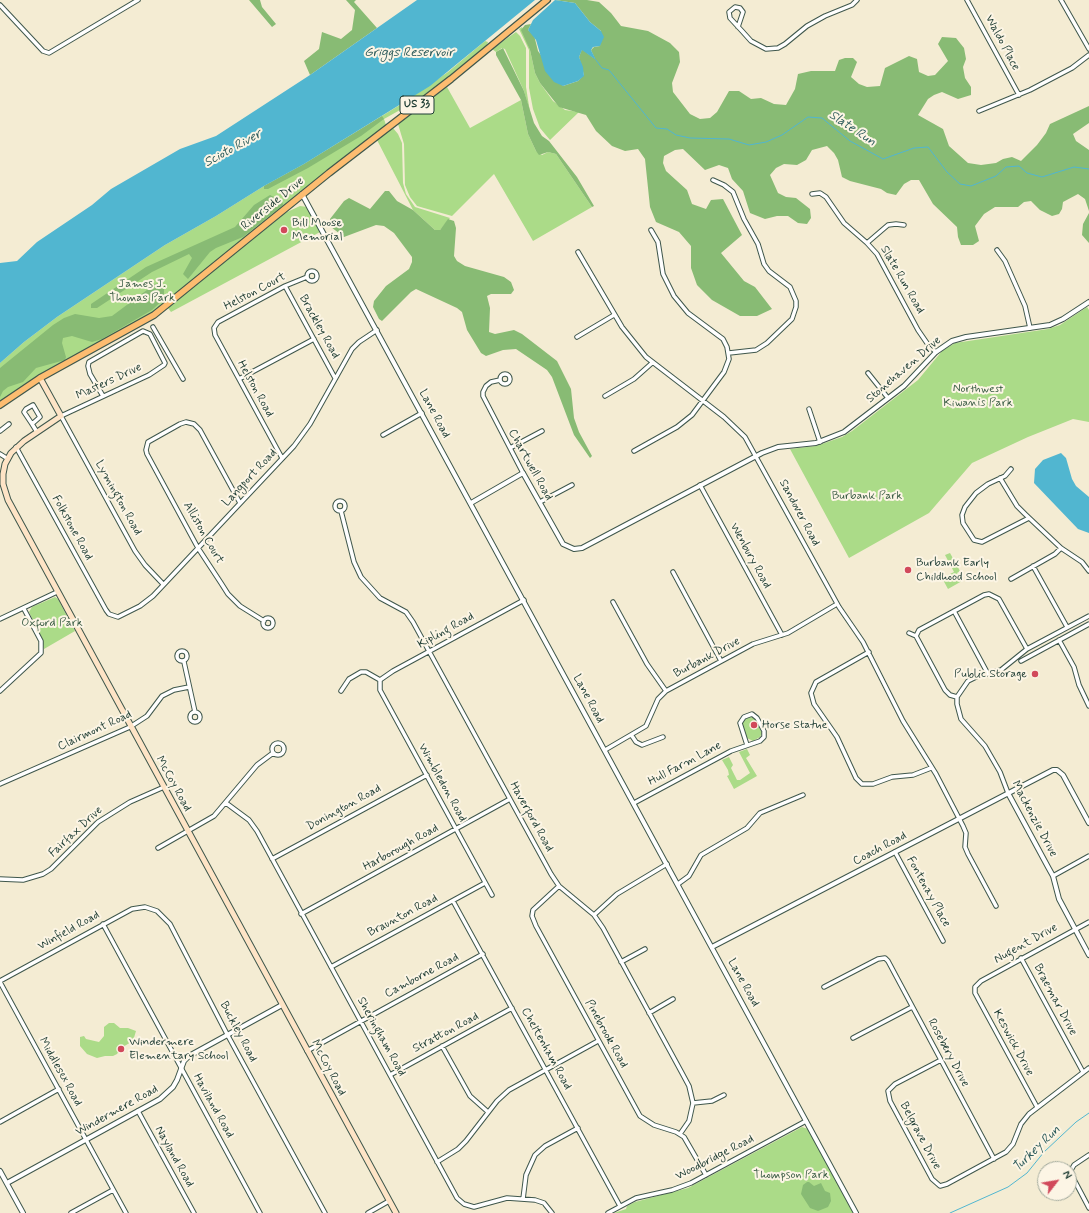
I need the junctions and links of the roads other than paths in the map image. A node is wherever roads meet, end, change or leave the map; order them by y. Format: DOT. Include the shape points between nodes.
graph roads {
  1 [pos="138,0"];
  2 [pos="547,0"];
  3 [pos="856,0"];
  4 [pos="967,0"];
  5 [pos="1061,0"];
  6 [pos="0,4"];
  7 [pos="738,27"];
  8 [pos="1089,49"];
  9 [pos="1089,55"];
  10 [pos="1018,95"];
  11 [pos="979,111"];
  12 [pos="712,180"];
  13 [pos="302,194"];
  14 [pos="812,194"];
  15 [pos="904,226"];
  16 [pos="651,230"];
  17 [pos="867,243"];
  18 [pos="997,250"];
  19 [pos="578,252"];
  20 [pos="307,277"];
  21 [pos="285,286"];
  22 [pos="1089,302"];
  23 [pos="614,315"];
  24 [pos="153,327"];
  25 [pos="214,328"];
  26 [pos="1030,328"];
  27 [pos="377,330"];
  28 [pos="577,337"];
  29 [pos="314,339"];
  30 [pos="936,352"];
  31 [pos="729,353"];
  32 [pos="170,358"];
  33 [pos="652,363"];
  34 [pos="164,364"];
  35 [pos="868,373"];
  36 [pos="40,378"];
  37 [pos="335,378"];
  38 [pos="182,379"];
  39 [pos="239,379"];
  40 [pos="500,380"];
  41 [pos="103,396"];
  42 [pos="604,396"];
  43 [pos="888,398"];
  44 [pos="703,401"];
  45 [pos="0,405"];
  46 [pos="809,409"];
  47 [pos="422,413"];
  48 [pos="61,416"];
  49 [pos="9,424"];
  50 [pos="32,424"];
  51 [pos="542,431"];
  52 [pos="0,432"];
  53 [pos="37,432"];
  54 [pos="383,435"];
  55 [pos="820,442"];
  56 [pos="16,447"];
  57 [pos="510,448"];
  58 [pos="634,451"];
  59 [pos="0,454"];
  60 [pos="757,455"];
  61 [pos="282,458"];
  62 [pos="8,459"];
  63 [pos="1011,469"];
  64 [pos="524,473"];
  65 [pos="1000,478"];
  66 [pos="572,485"];
  67 [pos="700,486"];
  68 [pos="540,502"];
  69 [pos="240,503"];
  70 [pos="471,503"];
  71 [pos="341,511"];
  72 [pos="1030,518"];
  73 [pos="567,547"];
  74 [pos="198,548"];
  75 [pos="1061,548"];
  76 [pos="1033,566"];
  77 [pos="1089,571"];
  78 [pos="673,572"];
  79 [pos="1011,579"];
  80 [pos="163,584"];
  81 [pos="57,592"];
  82 [pos="524,600"];
  83 [pos="613,602"];
  84 [pos="837,604"];
  85 [pos="24,609"];
  86 [pos="954,611"];
  87 [pos="1089,616"];
  88 [pos="113,617"];
  89 [pos="0,619"];
  90 [pos="264,621"];
  91 [pos="1089,624"];
  92 [pos="1067,627"];
  93 [pos="909,633"];
  94 [pos="782,635"];
  95 [pos="916,636"];
  96 [pos="1059,640"];
  97 [pos="1027,649"];
  98 [pos="429,651"];
  99 [pos="869,652"];
  100 [pos="721,661"];
  101 [pos="1021,661"];
  102 [pos="184,662"];
  103 [pos="988,674"];
  104 [pos="380,680"];
  105 [pos="189,687"];
  106 [pos="341,690"];
  107 [pos="0,691"];
  108 [pos="666,691"];
  109 [pos="957,697"];
  110 [pos="1089,706"];
  111 [pos="195,712"];
  112 [pos="130,726"];
  113 [pos="632,736"];
  114 [pos="663,737"];
  115 [pos="747,745"];
  116 [pos="605,750"];
  117 [pos="272,753"];
  118 [pos="931,768"];
  119 [pos="426,775"];
  120 [pos="0,784"];
  121 [pos="164,787"];
  122 [pos="1008,793"];
  123 [pos="803,795"];
  124 [pos="510,799"];
  125 [pos="226,803"];
  126 [pos="634,803"];
  127 [pos="959,819"];
  128 [pos="1089,823"];
  129 [pos="456,829"];
  130 [pos="188,832"];
  131 [pos="158,848"];
  132 [pos="895,852"];
  133 [pos="1089,856"];
  134 [pos="272,859"];
  135 [pos="667,864"];
  136 [pos="1053,876"];
  137 [pos="0,879"];
  138 [pos="485,883"];
  139 [pos="678,884"];
  140 [pos="559,886"];
  141 [pos="492,895"];
  142 [pos="453,901"];
  143 [pos="996,906"];
  144 [pos="151,908"];
  145 [pos="301,914"];
  146 [pos="594,915"];
  147 [pos="1089,922"];
  148 [pos="103,924"];
  149 [pos="1075,929"];
  150 [pos="943,941"];
  151 [pos="712,948"];
  152 [pos="646,949"];
  153 [pos="483,954"];
  154 [pos="1089,956"];
  155 [pos="1021,958"];
  156 [pos="621,962"];
  157 [pos="331,967"];
  158 [pos="0,981"];
  159 [pos="824,987"];
  160 [pos="975,987"];
  161 [pos="674,999"];
  162 [pos="282,1005"];
  163 [pos="912,1007"];
  164 [pos="512,1008"];
  165 [pos="649,1013"];
  166 [pos="360,1021"];
  167 [pos="227,1034"];
  168 [pos="853,1038"];
  169 [pos="598,1040"];
  170 [pos="442,1046"];
  171 [pos="307,1051"];
  172 [pos="941,1060"];
  173 [pos="181,1068"];
  174 [pos="1089,1068"];
  175 [pos="545,1069"];
  176 [pos="1083,1072"];
  177 [pos="390,1075"];
  178 [pos="59,1089"];
  179 [pos="724,1095"];
  180 [pos="693,1103"];
  181 [pos="1037,1107"];
  182 [pos="138,1111"];
  183 [pos="488,1112"];
  184 [pos="806,1121"];
  185 [pos="0,1122"];
  186 [pos="578,1128"];
  187 [pos="680,1134"];
  188 [pos="86,1140"];
  189 [pos="1089,1155"];
  190 [pos="994,1159"];
  191 [pos="437,1162"];
  192 [pos="0,1171"];
  193 [pos="706,1175"];
  194 [pos="7,1183"];
  195 [pos="113,1190"];
  196 [pos="523,1199"];
  197 [pos="389,1201"];
  198 [pos="620,1206"];
  199 [pos="1089,1208"];
  200 [pos="23,1213"];
  201 [pos="71,1213"];
  202 [pos="126,1213"];
  203 [pos="194,1213"];
  204 [pos="260,1213"];
  205 [pos="325,1213"];
  206 [pos="368,1213"];
  207 [pos="396,1213"];
  208 [pos="552,1213"];
  209 [pos="608,1213"];
  210 [pos="856,1213"];
  1 -- 6 [label="street" via="50,53 43,51"];
  2 -- 13 [label="main road, Riverside Drive / US 33" via="446,83"];
  3 -- 7 [label="street" via="852,5 806,26 775,49 756,45"];
  4 -- 10 [label="street, Waldo Place"];
  5 -- 8 [label="street"];
  7 -- 7 [label="street" via="743,12 735,7 730,10 729,15"];
  9 -- 10 [label="street" via="1072,68"];
  10 -- 11 [label="street"];
  12 -- 31 [label="street" via="733,192 758,244 764,264 790,287 796,301 792,319 767,343 756,350"];
  13 -- 27 [label="street, Lane Road"];
  13 -- 36 [label="main road, Riverside Drive / US 33" via="154,315"];
  14 -- 17 [label="street, Slate Run Road" via="820,193 826,197 844,223"];
  15 -- 17 [label="street" via="888,225"];
  16 -- 31 [label="street" via="658,242 663,274 674,296 688,313 722,338"];
  17 -- 30 [label="street, Slate Run Road" via="877,254 924,339"];
  18 -- 26 [label="street" via="1005,261 1025,306"];
  19 -- 23 [label="street, Sandover Road"];
  20 -- 21 [label="street, Helston Court"];
  21 -- 25 [label="street, Helston Court" via="218,322"];
  21 -- 29 [label="street, Brackley Road"];
  22 -- 26 [label="street, Stonehaven Drive" via="1063,320"];
  23 -- 28 [label="street"];
  23 -- 33 [label="street, Sandover Road"];
  24 -- 32 [label="street"];
  25 -- 39 [label="street, Helston Road" via="215,335"];
  26 -- 30 [label="street, Stonehaven Drive" via="959,339"];
  27 -- 37 [label="street, Langport Road" via="352,349"];
  27 -- 47 [label="street, Lane Road"];
  29 -- 37 [label="street, Brackley Road"];
  29 -- 39 [label="street"];
  30 -- 43 [label="street, Stonehaven Drive" via="915,376"];
  31 -- 44 [label="street" via="727,366"];
  32 -- 34 [label="street, Masters Drive"];
  32 -- 38 [label="street"];
  33 -- 42 [label="street" via="634,379"];
  33 -- 44 [label="street, Sandover Road"];
  34 -- 41 [label="street, Masters Drive" via="149,375"];
  34 -- 41 [label="street" via="150,334 143,332 89,362 90,374"];
  35 -- 43 [label="street"];
  36 -- 45 [label="main road, Riverside Drive / US 33"];
  36 -- 48 [label="main road"];
  37 -- 61 [label="street, Langport Road" via="304,434"];
  39 -- 61 [label="street, Helston Road"];
  40 -- 57 [label="street, Chartwell Road" via="491,382 484,389 484,399"];
  41 -- 48 [label="street, Masters Drive"];
  43 -- 55 [label="street, Stonehaven Drive" via="850,428"];
  44 -- 58 [label="street" via="692,415 677,427"];
  44 -- 60 [label="street, Sandover Road" via="745,437"];
  46 -- 55 [label="street"];
  47 -- 54 [label="street"];
  47 -- 70 [label="street, Lane Road"];
  48 -- 53 [label="main road, McCoy Road"];
  48 -- 80 [label="street, Lymington Road" via="135,550"];
  49 -- 52 [label="street"];
  50 -- 50 [label="street" via="24,412 32,405 40,417"];
  50 -- 53 [label="street"];
  51 -- 57 [label="street"];
  53 -- 56 [label="main road, McCoy Road"];
  55 -- 60 [label="street, Stonehaven Drive" via="805,446 778,447"];
  56 -- 62 [label="main road, McCoy Road"];
  56 -- 88 [label="street, Folkstone Road" via="106,610"];
  57 -- 64 [label="street, Chartwell Road"];
  59 -- 62 [label="street"];
  60 -- 67 [label="street, Stonehaven Drive"];
  60 -- 84 [label="street, Sandover Road"];
  61 -- 69 [label="street, Langport Road"];
  62 -- 81 [label="main road, McCoy Road" via="3,479 5,494"];
  63 -- 65 [label="street"];
  64 -- 68 [label="street, Chartwell Road"];
  64 -- 70 [label="street"];
  65 -- 72 [label="street" via="1018,506"];
  65 -- 72 [label="street" via="976,493 965,507 962,515 966,529 974,540 982,542"];
  66 -- 68 [label="street"];
  67 -- 73 [label="street, Stonehaven Drive" via="585,547"];
  67 -- 94 [label="street, Wenbury Road"];
  68 -- 73 [label="street, Chartwell Road" via="561,542"];
  69 -- 74 [label="street, Langport Road"];
  69 -- 74 [label="street, Alliston Court" via="200,430 191,423 180,424 148,442 147,454"];
  70 -- 82 [label="street, Lane Road"];
  71 -- 98 [label="street, Haverford Road" via="354,562 361,577 380,598 406,612"];
  72 -- 75 [label="street"];
  74 -- 80 [label="street, Langport Road"];
  74 -- 90 [label="street, Alliston Court" via="228,594 240,606"];
  75 -- 76 [label="street"];
  75 -- 77 [label="street" via="1082,562"];
  76 -- 79 [label="street"];
  76 -- 92 [label="street"];
  78 -- 100 [label="street"];
  80 -- 88 [label="street, Langport Road" via="140,606 122,616"];
  81 -- 85 [label="street"];
  81 -- 112 [label="main road, McCoy Road"];
  82 -- 98 [label="street, Kipling Road"];
  82 -- 116 [label="street, Lane Road"];
  83 -- 108 [label="street" via="647,664"];
  84 -- 94 [label="street, Burbank Drive"];
  84 -- 99 [label="street, Sandover Road"];
  85 -- 89 [label="street"];
  85 -- 107 [label="street" via="41,641 41,653"];
  86 -- 95 [label="street" via="919,630"];
  86 -- 97 [label="street" via="984,594 995,595"];
  86 -- 103 [label="street"];
  87 -- 92 [label="street"];
  91 -- 96 [label="street"];
  92 -- 97 [label="street"];
  93 -- 95 [label="street"];
  94 -- 100 [label="street, Burbank Drive" via="753,644"];
  95 -- 109 [label="street" via="946,690 950,695"];
  96 -- 101 [label="street"];
  96 -- 110 [label="street" via="1074,667"];
  97 -- 103 [label="street" via="1007,666"];
  98 -- 104 [label="street, Kipling Road"];
  98 -- 124 [label="street, Haverford Road"];
  99 -- 118 [label="street, Sandover Road" via="903,721"];
  99 -- 118 [label="street" via="818,680 811,692 814,704 837,737 856,778 862,784 913,775"];
  100 -- 108 [label="street, Burbank Drive"];
  102 -- 105 [label="street"];
  103 -- 109 [label="street" via="968,681"];
  104 -- 106 [label="street" via="366,672 360,672 349,679"];
  104 -- 119 [label="street, Wimbledon Road" via="380,690"];
  105 -- 111 [label="street"];
  105 -- 112 [label="street, Clairmont Road" via="162,696 147,716"];
  108 -- 113 [label="street, Burbank Drive" via="658,700 646,726"];
  109 -- 122 [label="street, Mackenzie Drive" via="961,719 985,746 1000,772"];
  112 -- 120 [label="street, Clairmont Road"];
  112 -- 121 [label="main road, McCoy Road"];
  113 -- 114 [label="street" via="642,745"];
  113 -- 116 [label="street, Burbank Drive"];
  115 -- 115 [label="street, Hull Farm Lane" via="760,741 764,736 757,718 752,714 740,722"];
  115 -- 126 [label="street, Hull Farm Lane"];
  116 -- 126 [label="street, Lane Road"];
  117 -- 125 [label="street" via="257,765"];
  118 -- 127 [label="street, Sandover Road"];
  119 -- 129 [label="street, Wimbledon Road"];
  119 -- 134 [label="street, Donington Road"];
  121 -- 130 [label="main road, McCoy Road"];
  121 -- 137 [label="street, Fairfax Drive" via="130,802 98,822 43,874 23,880"];
  122 -- 127 [label="street, Coach Road"];
  122 -- 128 [label="street, Coach Road" via="1049,771 1057,770 1063,775"];
  122 -- 136 [label="street, Mackenzie Drive"];
  123 -- 139 [label="street" via="760,813 748,828 701,855 689,876"];
  124 -- 129 [label="street, Harborough Road"];
  124 -- 140 [label="street, Haverford Road"];
  125 -- 130 [label="street" via="214,816"];
  125 -- 134 [label="street, Sheringham Road" via="249,820"];
  126 -- 135 [label="street, Lane Road"];
  127 -- 132 [label="street, Coach Road"];
  127 -- 143 [label="street, Sandover Road" via="966,833 965,847"];
  129 -- 138 [label="street, Wimbledon Road"];
  129 -- 145 [label="street, Harborough Road"];
  130 -- 131 [label="street"];
  130 -- 162 [label="main road, McCoy Road"];
  132 -- 150 [label="street, Fontenay Place"];
  132 -- 151 [label="street, Coach Road"];
  133 -- 136 [label="street"];
  134 -- 145 [label="street, Sheringham Road"];
  135 -- 139 [label="street, Lane Road"];
  135 -- 146 [label="street" via="622,890"];
  136 -- 149 [label="street, Mackenzie Drive" via="1059,899"];
  138 -- 141 [label="street, Wimbledon Road"];
  138 -- 142 [label="street, Braunton Road"];
  139 -- 151 [label="street, Lane Road"];
  140 -- 146 [label="street, Haverford Road"];
  140 -- 169 [label="street, Pinebrook Road" via="535,907 532,913 533,920"];
  142 -- 153 [label="street, Cheltenham Road"];
  142 -- 157 [label="street, Braunton Road"];
  144 -- 148 [label="street, Winfield Road" via="132,909"];
  144 -- 167 [label="street, Buckley Road" via="162,914 170,924"];
  145 -- 157 [label="street, Sheringham Road"];
  146 -- 156 [label="street, Haverford Road"];
  147 -- 149 [label="street, Nugent Drive"];
  148 -- 158 [label="street, Winfield Road"];
  148 -- 173 [label="street, Haviland Road"];
  149 -- 154 [label="street, Mackenzie Drive"];
  149 -- 155 [label="street, Nugent Drive"];
  151 -- 184 [label="street, Lane Road"];
  152 -- 156 [label="street"];
  153 -- 164 [label="street, Cheltenham Road"];
  153 -- 166 [label="street, Camborne Road"];
  155 -- 160 [label="street, Nugent Drive"];
  155 -- 176 [label="street, Braemar Drive"];
  156 -- 165 [label="street, Haverford Road"];
  157 -- 166 [label="street, Sheringham Road"];
  158 -- 178 [label="street, Middlesex Road"];
  159 -- 163 [label="street, Rosebery Drive" via="878,959 885,958"];
  160 -- 181 [label="street, Keswick Drive" via="975,993"];
  161 -- 165 [label="street"];
  162 -- 167 [label="street, Windermere Road"];
  162 -- 171 [label="main road, McCoy Road"];
  163 -- 168 [label="street"];
  163 -- 172 [label="street, Rosebery Drive"];
  164 -- 170 [label="street, Stratton Road"];
  164 -- 175 [label="street, Cheltenham Road"];
  165 -- 180 [label="street, Haverford Road" via="689,1086"];
  166 -- 171 [label="street, Camborne Road"];
  166 -- 177 [label="street, Sheringham Road"];
  167 -- 173 [label="street, Windermere Road" via="189,1056"];
  167 -- 205 [label="street, Buckley Road"];
  169 -- 175 [label="street"];
  169 -- 187 [label="street, Pinebrook Road" via="640,1116 654,1125"];
  170 -- 177 [label="street, Stratton Road"];
  170 -- 183 [label="street" via="470,1096"];
  171 -- 197 [label="main road, McCoy Road"];
  172 -- 190 [label="street, Rosebery Drive"];
  172 -- 190 [label="street, Belgrave Drive" via="895,1084 888,1091 890,1101 932,1179 940,1186"];
  173 -- 182 [label="street, Windermere Road" via="177,1080 167,1094"];
  173 -- 204 [label="street, Haviland Road"];
  174 -- 176 [label="street"];
  175 -- 183 [label="street" via="509,1090"];
  175 -- 186 [label="street, Cheltenham Road"];
  176 -- 181 [label="street"];
  177 -- 191 [label="street, Sheringham Road"];
  178 -- 185 [label="street"];
  178 -- 188 [label="street, Middlesex Road"];
  179 -- 180 [label="street" via="712,1101"];
  180 -- 187 [label="street" via="689,1120"];
  181 -- 190 [label="street" via="1021,1124 1011,1147"];
  182 -- 188 [label="street, Windermere Road"];
  182 -- 203 [label="street, Nayland Road"];
  183 -- 191 [label="street" via="466,1141"];
  184 -- 193 [label="street, Woodbridge Road"];
  184 -- 210 [label="street, Lane Road"];
  186 -- 196 [label="street" via="545,1146 535,1155 526,1175"];
  186 -- 198 [label="street, Cheltenham Road"];
  187 -- 193 [label="street" via="689,1143"];
  188 -- 194 [label="street, Windermere Road"];
  188 -- 195 [label="street, Middlesex Road"];
  189 -- 199 [label="street" via="1071,1169 1072,1176"];
  191 -- 196 [label="street, Sheringham Road" via="454,1194 464,1204 480,1206 507,1198"];
  192 -- 194 [label="street"];
  193 -- 198 [label="street, Woodbridge Road" via="682,1187 644,1196"];
  194 -- 200 [label="street"];
  195 -- 201 [label="street"];
  195 -- 202 [label="street, Middlesex Road"];
  196 -- 208 [label="street, Sheringham Road" via="544,1203"];
  197 -- 206 [label="street"];
  197 -- 207 [label="main road, McCoy Road"];
  198 -- 209 [label="street, Woodbridge Road"];
}
